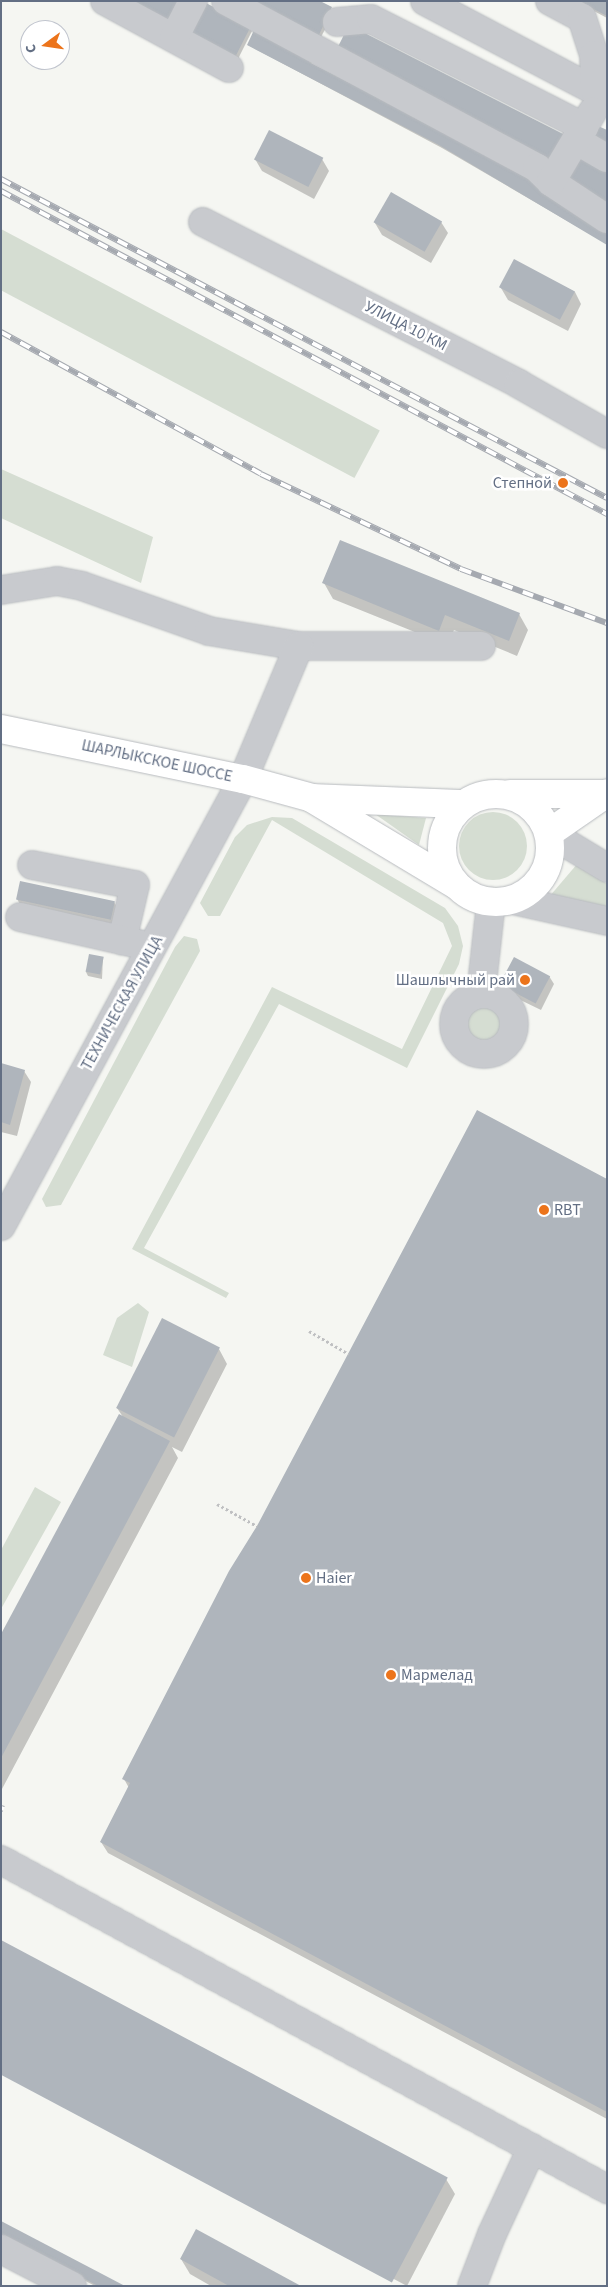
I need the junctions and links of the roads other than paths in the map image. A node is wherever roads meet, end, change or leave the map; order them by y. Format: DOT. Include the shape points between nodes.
graph roads {
  1 [pos="105,1"];
  2 [pos="193,1"];
  3 [pos="226,1"];
  4 [pos="425,1"];
  5 [pos="550,1"];
  6 [pos="338,12"];
  7 [pos="174,38"];
  8 [pos="318,52"];
  9 [pos="229,68"];
  10 [pos="601,95"];
  11 [pos="580,134"];
  12 [pos="607,158"];
  13 [pos="551,182"];
  14 [pos="607,219"];
  15 [pos="203,222"];
  16 [pos="607,434"];
  17 [pos="1,590"];
  18 [pos="299,646"];
  19 [pos="481,646"];
  20 [pos="1,729"];
  21 [pos="243,779"];
  22 [pos="510,794"];
  23 [pos="606,794"];
  24 [pos="312,798"];
  25 [pos="464,804"];
  26 [pos="549,834"];
  27 [pos="32,866"];
  28 [pos="607,868"];
  29 [pos="456,885"];
  30 [pos="502,901"];
  31 [pos="20,917"];
  32 [pos="607,921"];
  33 [pos="122,941"];
  34 [pos="152,947"];
  35 [pos="481,993"];
  36 [pos="1,1226"];
  37 [pos="1,1860"];
  38 [pos="532,2148"];
  39 [pos="607,2189"];
  40 [pos="1,2249"];
  41 [pos="72,2286"];
  42 [pos="472,2286"];
  1 -- 7 [label="street"];
  2 -- 7 [label="street"];
  3 -- 8 [label="street"];
  4 -- 10 [label="street"];
  5 -- 10 [label="street" via="582,18 594,55"];
  6 -- 8 [label="street"];
  6 -- 11 [label="street" via="371,19"];
  7 -- 9 [label="street"];
  8 -- 13 [label="street" via="537,168"];
  10 -- 11 [label="street"];
  11 -- 12 [label="street"];
  11 -- 13 [label="street"];
  13 -- 14 [label="street"];
  15 -- 16 [label="street, УЛИЦА 10 КМ" via="520,384"];
  17 -- 18 [label="street" via="57,581 82,586 209,631"];
  18 -- 19 [label="street"];
  18 -- 21 [label="street, ТЕХНИЧЕСКАЯ УЛИЦА"];
  20 -- 21 [label="main road, ШАРЛЫКСКОЕ ШОССЕ"];
  21 -- 24 [label="main road, ШАРЛЫКСКОЕ ШОССЕ"];
  21 -- 34 [label="street, ТЕХНИЧЕСКАЯ УЛИЦА"];
  22 -- 23 [label="main road"];
  22 -- 25 [label="main road" via="486,794"];
  22 -- 26 [label="main road" via="535,809"];
  23 -- 26 [label="main road"];
  24 -- 25 [label="main road, ШАРЛЫКСКОЕ ШОССЕ"];
  24 -- 29 [label="main road, ШАРЛЫКСКОЕ ШОССЕ"];
  25 -- 29 [label="main road" via="450,819 442,838 446,868"];
  26 -- 28 [label="street"];
  26 -- 30 [label="main road" via="549,861 544,874 526,894"];
  27 -- 33 [label="street" via="135,886"];
  29 -- 30 [label="main road" via="472,897"];
  30 -- 32 [label="street"];
  30 -- 35 [label="street"];
  31 -- 33 [label="street"];
  33 -- 34 [label="street"];
  34 -- 36 [label="street, ТЕХНИЧЕСКАЯ УЛИЦА"];
  37 -- 38 [label="street"];
  38 -- 39 [label="street"];
  38 -- 42 [label="street"];
  40 -- 41 [label="street"];
}
